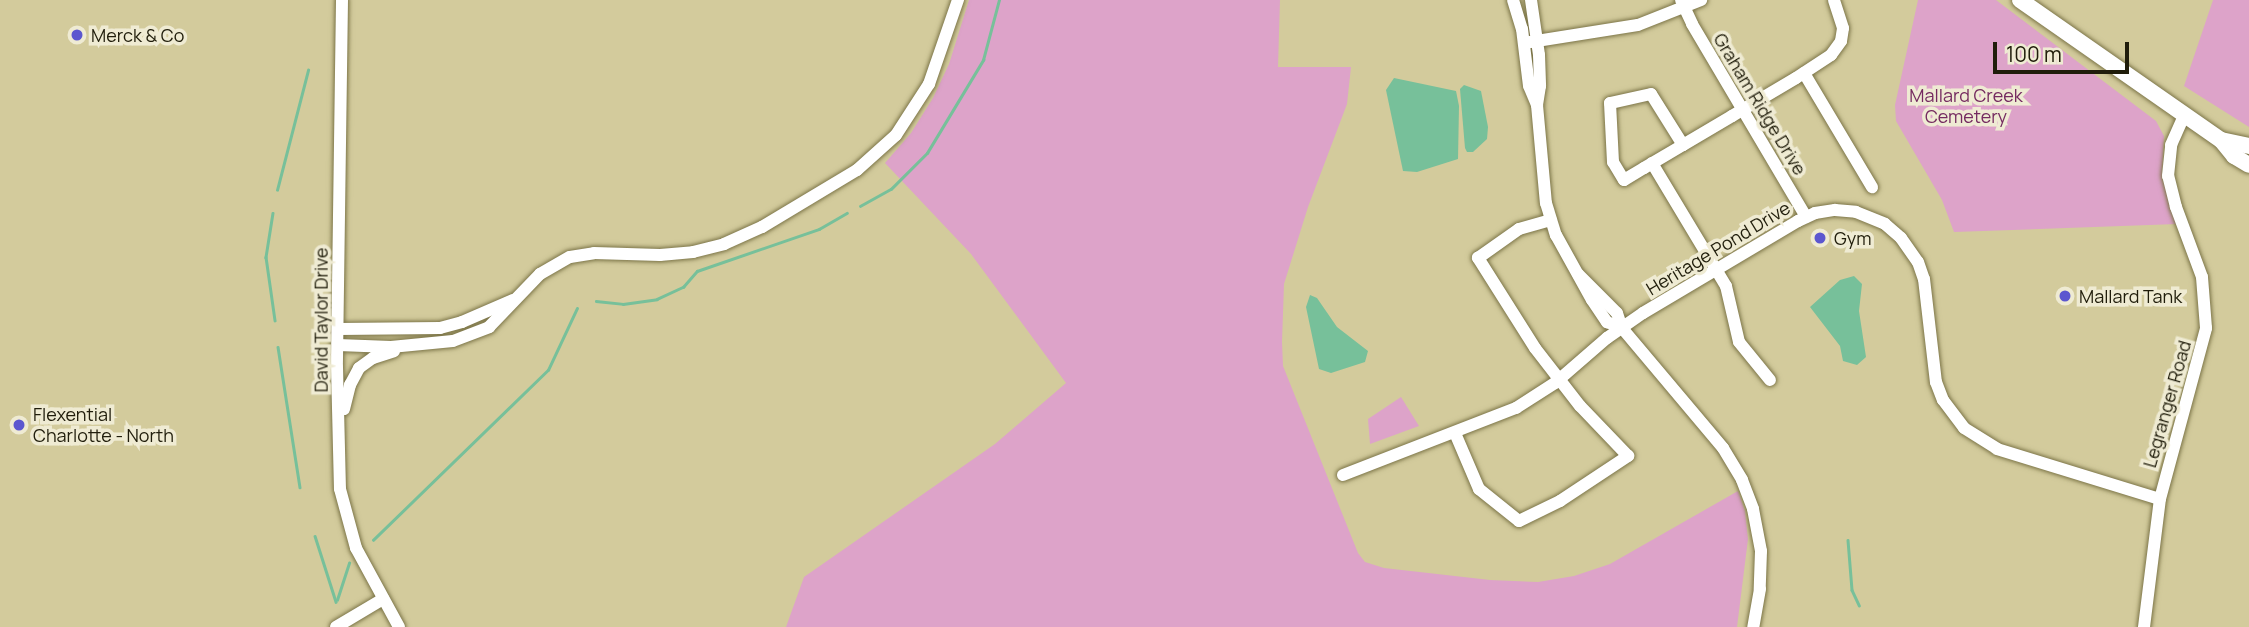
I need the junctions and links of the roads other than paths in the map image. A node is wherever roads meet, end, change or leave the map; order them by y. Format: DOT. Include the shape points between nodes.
graph roads {
  1 [pos="342,0"];
  2 [pos="958,0"];
  3 [pos="1513,0"];
  4 [pos="1531,0"];
  5 [pos="1702,0"];
  6 [pos="1834,0"];
  7 [pos="2020,0"];
  8 [pos="1683,4"];
  9 [pos="1538,42"];
  10 [pos="1524,43"];
  11 [pos="1804,73"];
  12 [pos="1537,105"];
  13 [pos="1743,110"];
  14 [pos="2185,116"];
  15 [pos="2221,140"];
  16 [pos="1683,145"];
  17 [pos="2249,146"];
  18 [pos="1652,163"];
  19 [pos="2249,165"];
  20 [pos="1872,187"];
  21 [pos="1806,217"];
  22 [pos="1551,220"];
  23 [pos="1716,269"];
  24 [pos="513,300"];
  25 [pos="1622,328"];
  26 [pos="338,329"];
  27 [pos="338,345"];
  28 [pos="425,345"];
  29 [pos="1559,379"];
  30 [pos="1770,380"];
  31 [pos="1455,433"];
  32 [pos="340,437"];
  33 [pos="1343,475"];
  34 [pos="2160,499"];
  35 [pos="383,599"];
  36 [pos="336,627"];
  37 [pos="399,627"];
  38 [pos="1753,627"];
  39 [pos="2144,627"];
  1 -- 26 [label="street, David Taylor Drive"];
  2 -- 24 [label="street" via="933,74 916,108 889,143 857,170 736,240 677,254 577,255 546,268"];
  3 -- 10 [label="street"];
  4 -- 9 [label="street"];
  5 -- 8 [label="street"];
  6 -- 11 [label="street" via="1843,22 1841,41 1831,55"];
  7 -- 14 [label="main road"];
  8 -- 9 [label="street" via="1626,28"];
  8 -- 13 [label="street, Graham Ridge Drive"];
  9 -- 10 [label="street"];
  9 -- 12 [label="street"];
  10 -- 12 [label="street" via="1529,86"];
  11 -- 13 [label="street"];
  11 -- 20 [label="street"];
  12 -- 22 [label="street" via="1544,193"];
  13 -- 16 [label="street"];
  13 -- 21 [label="street, Graham Ridge Drive"];
  14 -- 15 [label="main road"];
  14 -- 34 [label="street, Legranger Road" via="2171,145 2168,176 2202,277 2206,328"];
  15 -- 17 [label="main road"];
  15 -- 19 [label="main road"];
  16 -- 18 [label="street"];
  16 -- 18 [label="street" via="1651,94 1612,101 1612,157 1617,171 1624,180"];
  18 -- 23 [label="street"];
  21 -- 23 [label="street, Heritage Pond Drive"];
  21 -- 34 [label="street, Heritage Pond Drive" via="1826,211 1856,212 1885,224 1908,245 1923,279 1936,382 1951,411 1971,434 1997,449"];
  22 -- 25 [label="street" via="1578,274 1617,313"];
  22 -- 29 [label="street" via="1520,229 1478,258"];
  23 -- 25 [label="street, Heritage Pond Drive"];
  23 -- 30 [label="street" via="1729,294 1739,342"];
  24 -- 26 [label="street" via="440,328"];
  24 -- 28 [label="street" via="501,317 482,331"];
  25 -- 29 [label="street, Heritage Pond Drive"];
  25 -- 38 [label="street" via="1723,448 1742,480 1760,551"];
  26 -- 27 [label="street, David Taylor Drive"];
  27 -- 28 [label="street"];
  27 -- 32 [label="street, David Taylor Drive"];
  28 -- 32 [label="street" via="382,355 359,369 348,391"];
  29 -- 31 [label="street, Heritage Pond Drive" via="1516,408"];
  29 -- 31 [label="street" via="1628,456 1552,505 1519,521 1479,489"];
  31 -- 33 [label="street, Heritage Pond Drive"];
  32 -- 35 [label="street, David Taylor Drive" via="340,489 346,520"];
  34 -- 39 [label="street, Legranger Road"];
  35 -- 36 [label="street"];
  35 -- 37 [label="street, David Taylor Drive"];
}
